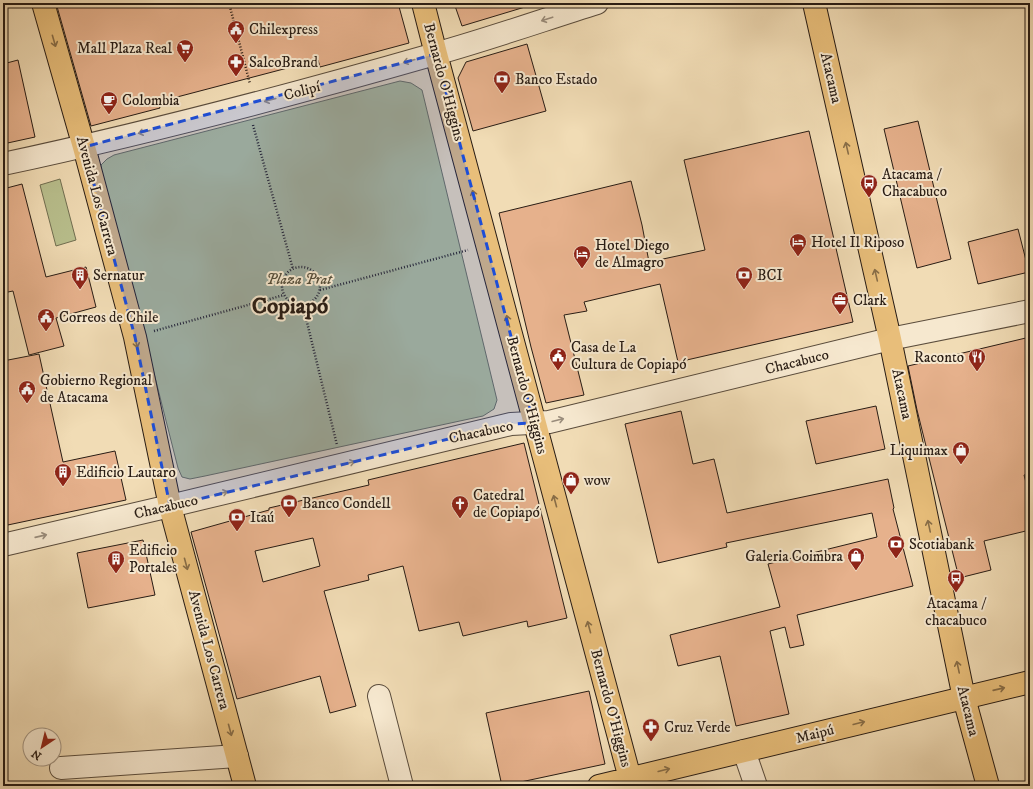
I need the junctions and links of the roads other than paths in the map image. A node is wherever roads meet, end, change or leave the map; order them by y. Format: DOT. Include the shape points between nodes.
graph roads {
  1 [pos="43,3"];
  2 [pos="423,3"];
  3 [pos="597,3"];
  4 [pos="814,3"];
  5 [pos="436,54"];
  6 [pos="84,147"];
  7 [pos="3,164"];
  8 [pos="1030,311"];
  9 [pos="890,339"];
  10 [pos="534,423"];
  11 [pos="170,506"];
  12 [pos="3,544"];
  13 [pos="1030,682"];
  14 [pos="379,696"];
  15 [pos="964,698"];
  16 [pos="744,751"];
  17 [pos="237,756"];
  18 [pos="61,768"];
  19 [pos="631,782"];
  20 [pos="245,786"];
  21 [pos="402,786"];
  22 [pos="599,786"];
  23 [pos="756,786"];
  24 [pos="988,786"];
  1 -- 6 [label="main road, Avenida Los Carrera, one-way"];
  2 -- 5 [label="main road, Bernardo O'Higgins"];
  3 -- 5 [label="street, Colipí, one-way"];
  9 -- 4 [label="main road, Atacama, one-way"];
  5 -- 6 [label="street, Colipí, one-way" via="251,105"];
  10 -- 5 [label="main road, Bernardo O'Higgins, one-way"];
  6 -- 7 [label="street, Colipí"];
  6 -- 11 [label="main road, Avenida Los Carrera, one-way" via="135,337"];
  8 -- 9 [label="street, Chacabuco"];
  10 -- 9 [label="street, Chacabuco, one-way" via="549,422"];
  15 -- 9 [label="main road, Atacama, one-way"];
  11 -- 10 [label="street, Chacabuco, one-way" via="511,424"];
  19 -- 10 [label="main road, Bernardo O'Higgins, one-way"];
  12 -- 11 [label="street, Chacabuco, one-way"];
  11 -- 17 [label="main road, Avenida Los Carrera, one-way"];
  15 -- 13 [label="main road, Maipú, one-way"];
  14 -- 21 [label="street"];
  16 -- 15 [label="main road, Maipú, one-way"];
  15 -- 24 [label="main road, Atacama"];
  19 -- 16 [label="main road, Maipú, one-way"];
  16 -- 23 [label="street"];
  17 -- 18 [label="street"];
  17 -- 20 [label="main road, Avenida Los Carrera"];
  19 -- 22 [label="main road, Maipú"];
}
